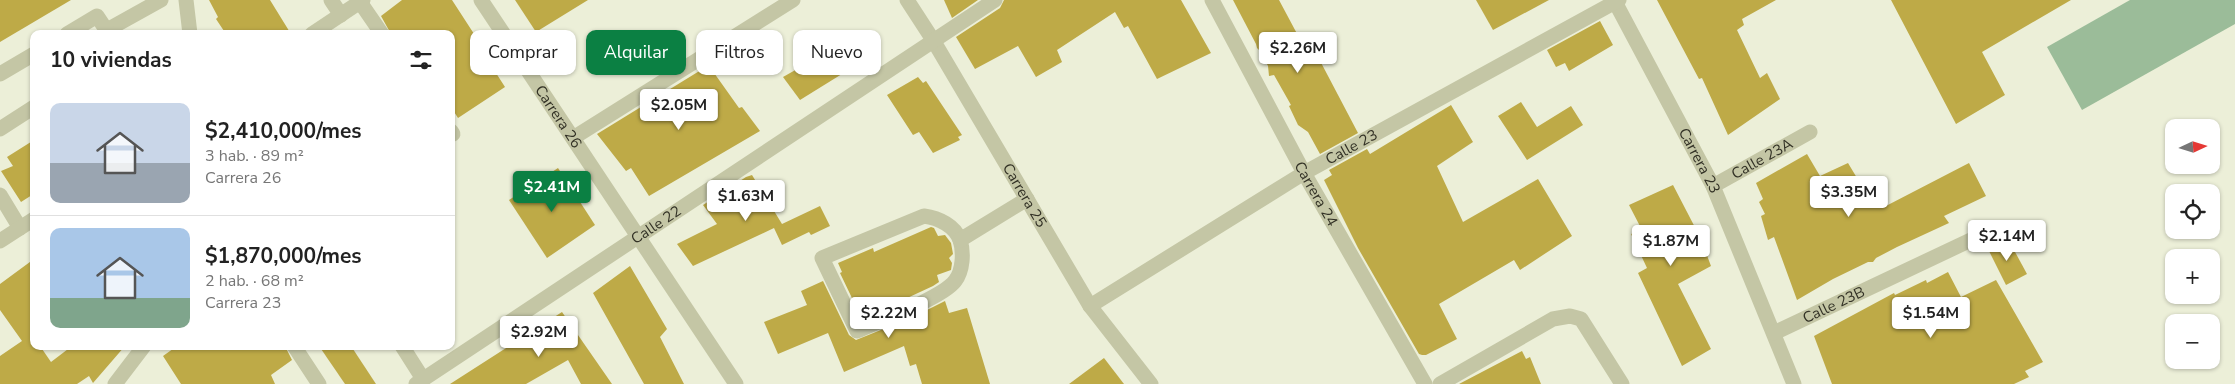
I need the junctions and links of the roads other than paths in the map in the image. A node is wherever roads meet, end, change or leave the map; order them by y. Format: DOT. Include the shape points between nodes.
graph roads {
  1 [pos="161,0"];
  2 [pos="186,0"];
  3 [pos="331,0"];
  4 [pos="481,0"];
  5 [pos="793,0"];
  6 [pos="907,0"];
  7 [pos="994,0"];
  8 [pos="1212,0"];
  9 [pos="361,1"];
  10 [pos="1616,1"];
  11 [pos="341,15"];
  12 [pos="74,30"];
  13 [pos="107,30"];
  14 [pos="111,30"];
  15 [pos="190,30"];
  16 [pos="318,30"];
  17 [pos="379,30"];
  18 [pos="933,40"];
  19 [pos="30,56"];
  20 [pos="0,74"];
  21 [pos="30,110"];
  22 [pos="0,129"];
  23 [pos="1810,132"];
  24 [pos="573,138"];
  25 [pos="1304,173"];
  26 [pos="1713,186"];
  27 [pos="0,195"];
  28 [pos="1027,199"];
  29 [pos="30,222"];
  30 [pos="20,228"];
  31 [pos="639,236"];
  32 [pos="1975,238"];
  33 [pos="960,240"];
  34 [pos="0,241"];
  35 [pos="1090,306"];
  36 [pos="1774,334"];
  37 [pos="141,350"];
  38 [pos="297,350"];
  39 [pos="404,350"];
  40 [pos="121,382"];
  41 [pos="419,382"];
  42 [pos="318,384"];
  43 [pos="736,384"];
  44 [pos="1151,384"];
  45 [pos="1425,384"];
  46 [pos="1440,384"];
  47 [pos="1622,384"];
  48 [pos="1794,384"];
  1 -- 14 [label="street"];
  2 -- 15 [label="street"];
  3 -- 11 [label="street"];
  4 -- 24 [label="street, Carrera 26"];
  5 -- 24 [label="street"];
  6 -- 18 [label="street, Carrera 25"];
  7 -- 18 [label="street, Calle 22"];
  8 -- 25 [label="street, Carrera 24"];
  9 -- 11 [label="street"];
  9 -- 17 [label="street"];
  10 -- 25 [label="street, Calle 23"];
  10 -- 26 [label="street, Carrera 23"];
  11 -- 16 [label="street"];
  12 -- 13 [label="street" via="97,16"];
  18 -- 28 [label="street, Carrera 25"];
  18 -- 31 [label="street, Calle 22"];
  19 -- 20 [label="street"];
  21 -- 22 [label="street"];
  23 -- 26 [label="street, Calle 23A"];
  24 -- 31 [label="street, Carrera 26"];
  25 -- 35 [label="street, Calle 23"];
  25 -- 45 [label="street, Carrera 24"];
  26 -- 36 [label="street, Carrera 23"];
  27 -- 30 [label="street"];
  28 -- 33 [label="street"];
  28 -- 35 [label="street, Carrera 25"];
  29 -- 30 [label="street"];
  30 -- 34 [label="street"];
  31 -- 41 [label="street, Calle 22"];
  31 -- 43 [label="street, Carrera 26"];
  32 -- 36 [label="street, Calle 23B"];
  33 -- 33 [label="street" via="962,265 950,286 857,331 822,258 924,216 952,227"];
  35 -- 44 [label="street, Carrera 25"];
  36 -- 48 [label="street, Carrera 23"];
  37 -- 40 [label="street"];
  38 -- 42 [label="street"];
  39 -- 41 [label="street"];
  46 -- 47 [label="street" via="1553,319 1570,316 1581,319"];
}
